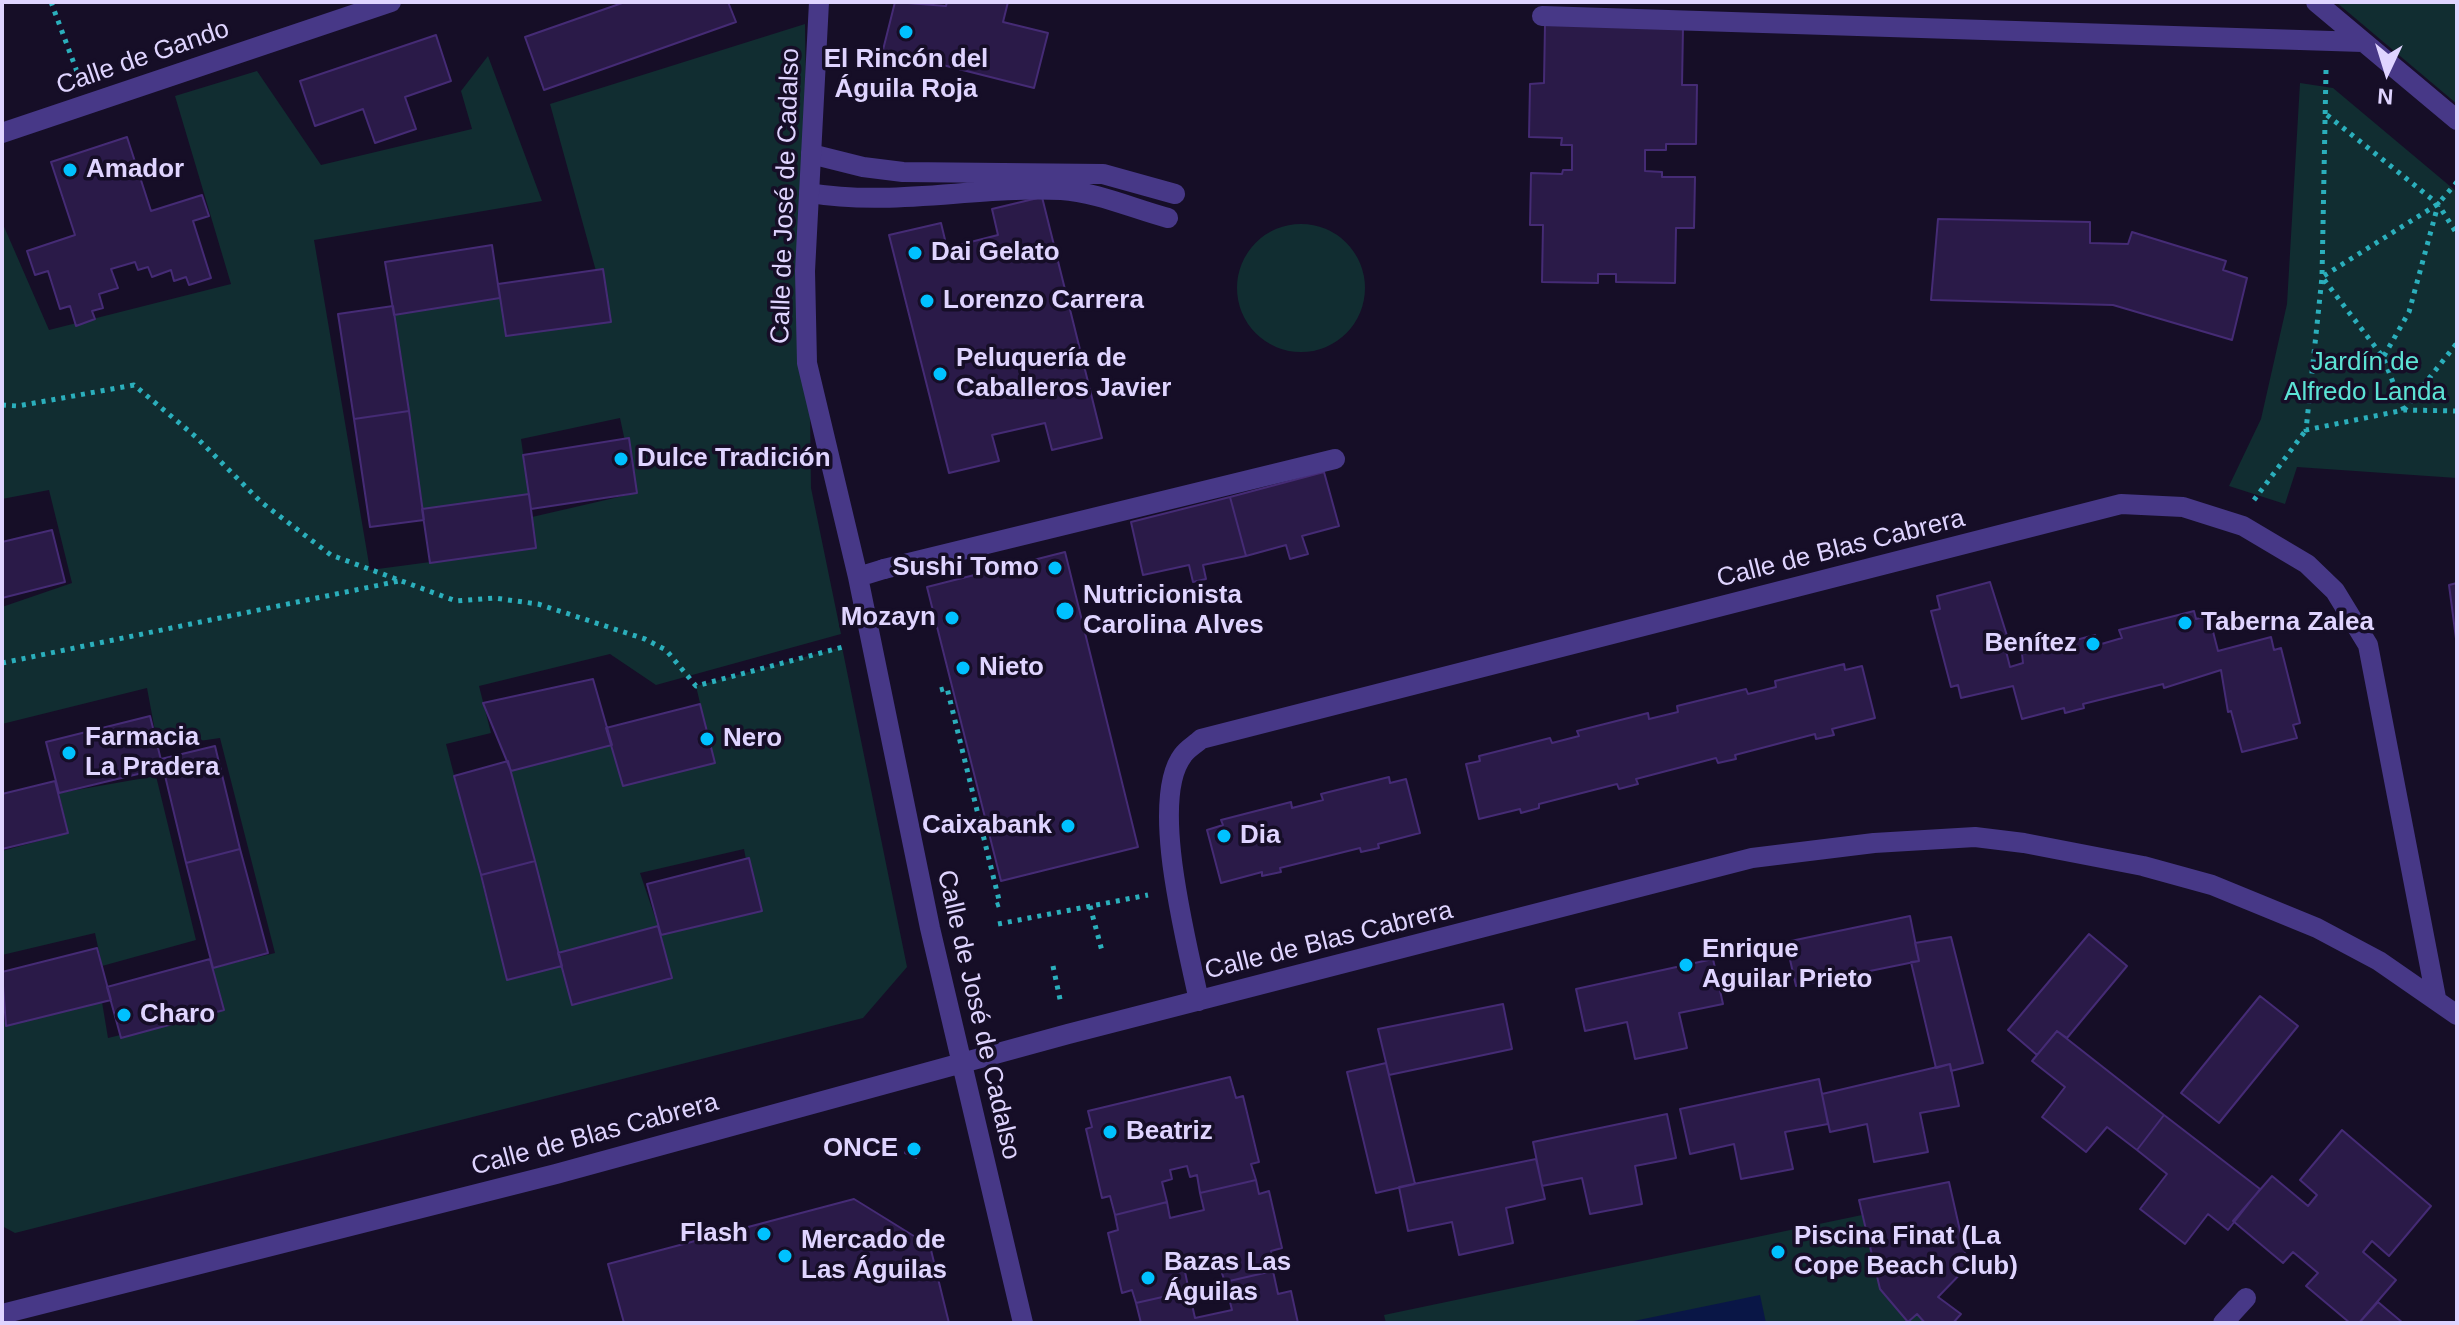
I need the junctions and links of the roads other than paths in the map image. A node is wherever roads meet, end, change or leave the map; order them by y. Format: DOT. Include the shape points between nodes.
graph roads {
  1 [pos="391,2"];
  2 [pos="819,2"];
  3 [pos="2316,2"];
  4 [pos="1542,16"];
  5 [pos="2363,42"];
  6 [pos="2457,120"];
  7 [pos="2,133"];
  8 [pos="811,154"];
  9 [pos="809,193"];
  10 [pos="1175,194"];
  11 [pos="1168,218"];
  12 [pos="1335,459"];
  13 [pos="858,577"];
  14 [pos="2436,998"];
  15 [pos="1199,1001"];
  16 [pos="2457,1015"];
  17 [pos="962,1063"];
  18 [pos="2246,1298"];
  19 [pos="2,1314"];
  20 [pos="1023,1323"];
  21 [pos="2223,1323"];
  1 -- 7 [label="street, Calle de Gando"];
  2 -- 8 [label="street, Calle de José de Cadalso"];
  3 -- 5 [label="street"];
  4 -- 5 [label="street"];
  5 -- 6 [label="street"];
  8 -- 9 [label="street, Calle de José de Cadalso"];
  8 -- 10 [label="street" via="903,172 1103,174"];
  9 -- 11 [label="street" via="885,200 1063,190"];
  9 -- 13 [label="street, Calle de José de Cadalso" via="807,363"];
  12 -- 13 [label="street"];
  13 -- 17 [label="street, Calle de José de Cadalso"];
  14 -- 15 [label="street, Calle de Blas Cabrera" via="2317,928 2225,889 2143,866 1975,837 1752,858"];
  14 -- 15 [label="street, Calle de Blas Cabrera" via="2368,645 2335,591 2307,564 2243,526 2183,507 2121,504 1201,739 1182,755 1169,799 1168,832"];
  14 -- 16 [label="street, Calle de Blas Cabrera"];
  15 -- 17 [label="street, Calle de Blas Cabrera"];
  17 -- 19 [label="street, Calle de Blas Cabrera" via="556,1174"];
  17 -- 20 [label="street, Calle de José de Cadalso"];
  18 -- 21 [label="street"];
}
